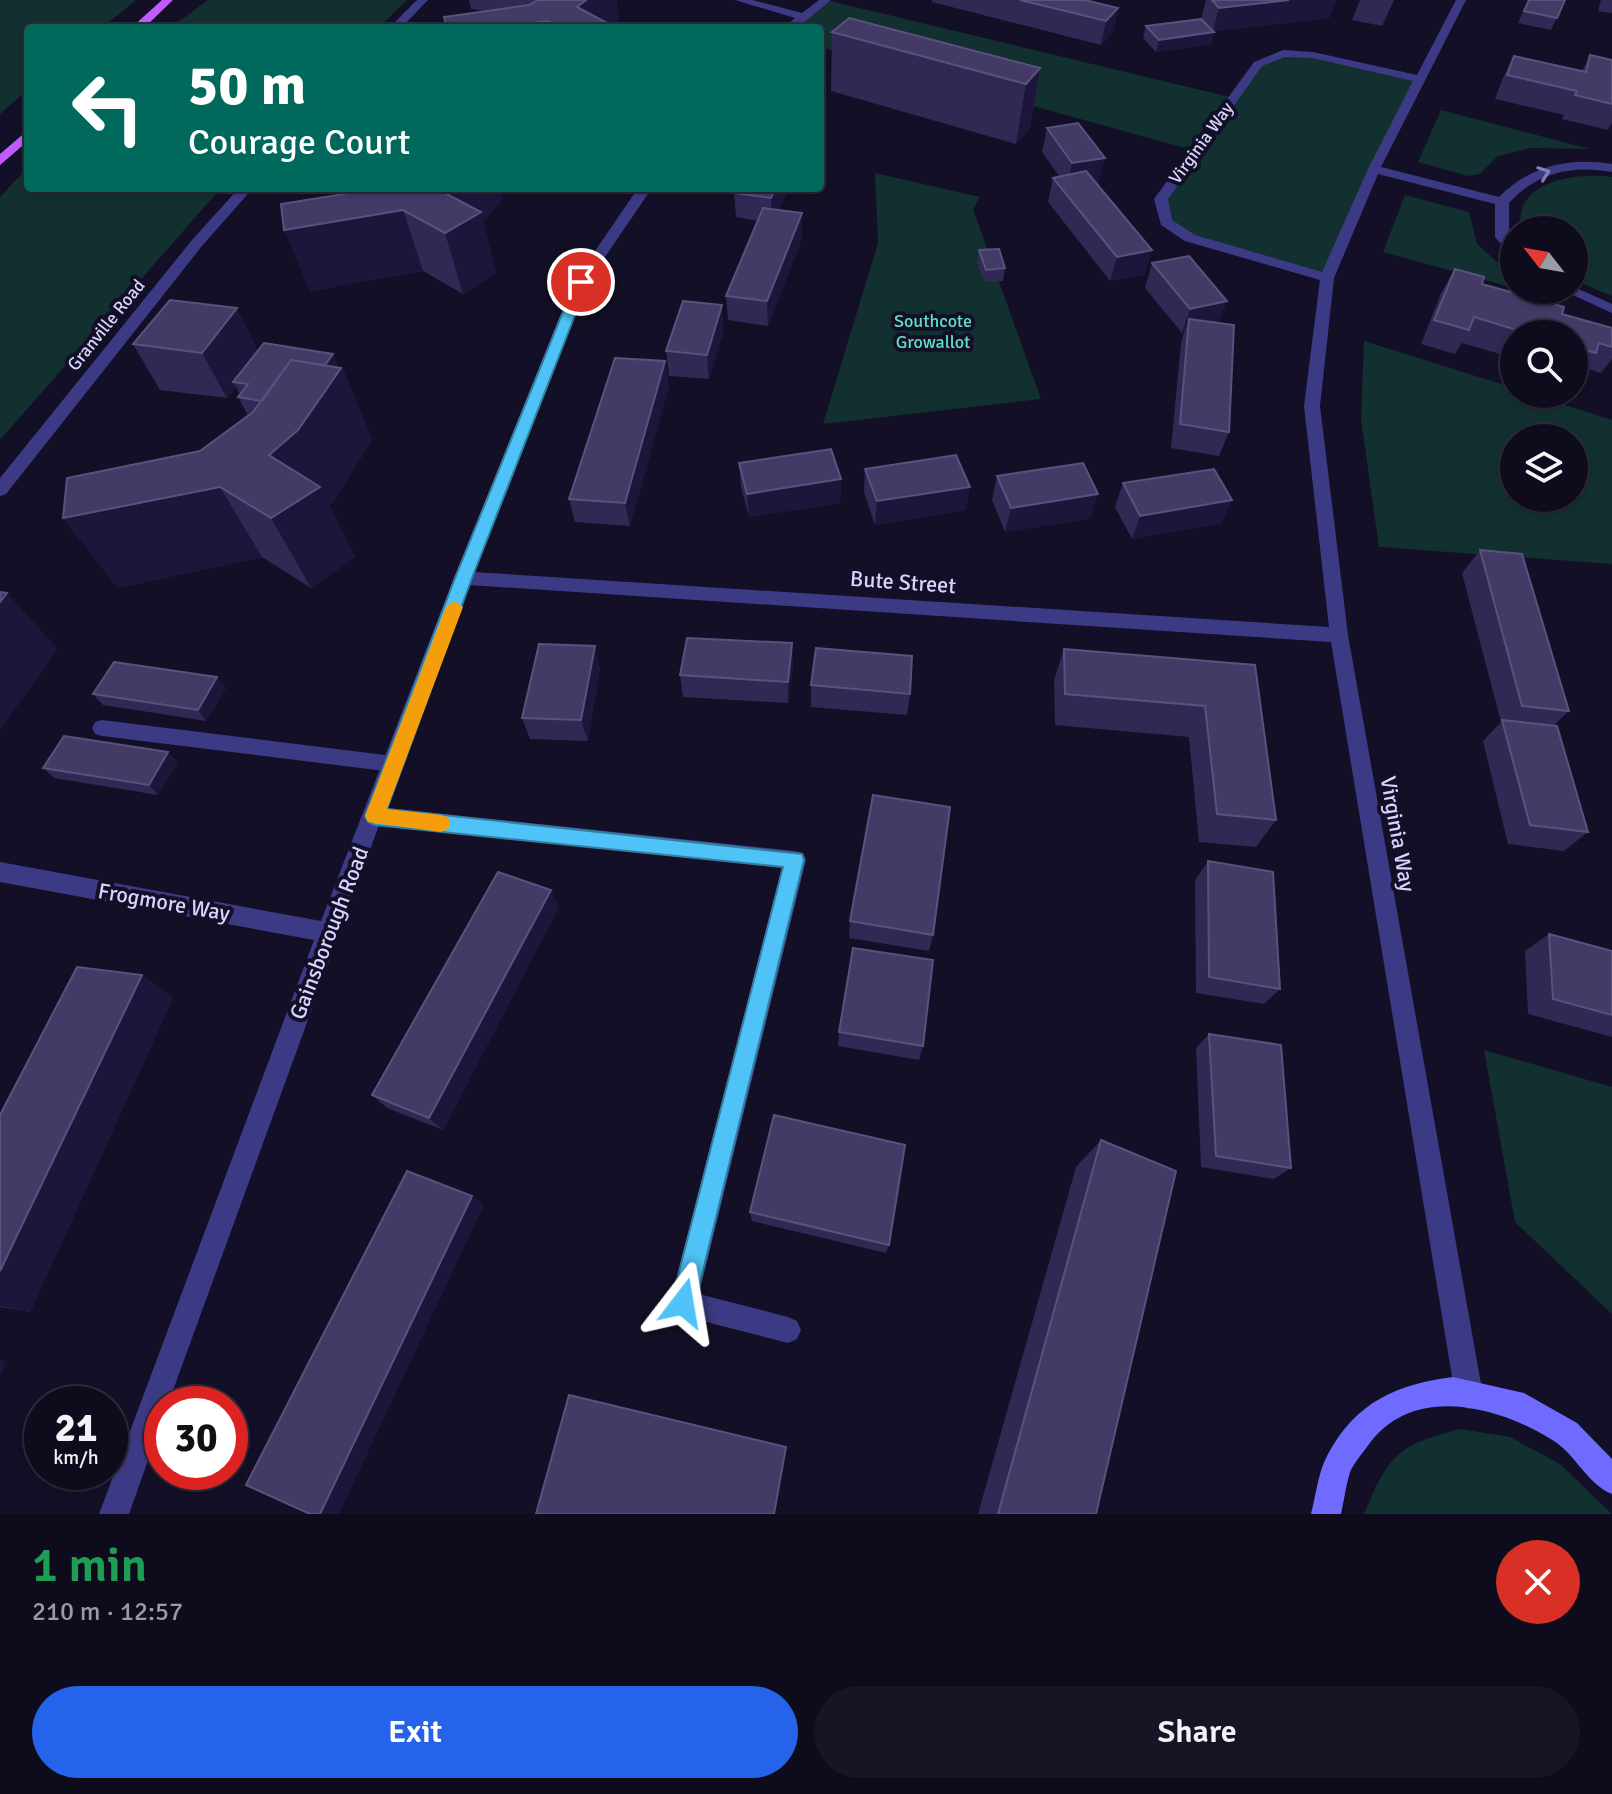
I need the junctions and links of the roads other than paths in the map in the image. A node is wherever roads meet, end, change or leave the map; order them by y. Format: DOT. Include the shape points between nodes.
graph roads {
  1 [pos="168,0"];
  2 [pos="423,0"];
  3 [pos="740,0"];
  4 [pos="826,0"];
  5 [pos="1461,0"];
  6 [pos="803,17"];
  7 [pos="141,24"];
  8 [pos="399,24"];
  9 [pos="795,24"];
  10 [pos="1419,79"];
  11 [pos="24,138"];
  12 [pos="0,161"];
  13 [pos="1612,168"];
  14 [pos="1374,169"];
  15 [pos="242,192"];
  16 [pos="642,192"];
  17 [pos="1502,202"];
  18 [pos="1502,216"];
  19 [pos="1327,278"];
  20 [pos="1588,298"];
  21 [pos="1612,309"];
  22 [pos="0,490"];
  23 [pos="463,578"];
  24 [pos="1339,635"];
  25 [pos="102,728"];
  26 [pos="393,764"];
  27 [pos="375,816"];
  28 [pos="0,872"];
  29 [pos="328,932"];
  30 [pos="788,1330"];
  31 [pos="1469,1395"];
  32 [pos="1612,1480"];
  33 [pos="114,1514"];
  34 [pos="1326,1514"];
  1 -- 7 [label="main road"];
  2 -- 8 [label="street"];
  3 -- 6 [label="street"];
  4 -- 6 [label="street"];
  5 -- 10 [label="street, Virginia Way"];
  6 -- 9 [label="street"];
  10 -- 14 [label="street, Virginia Way"];
  10 -- 19 [label="street, Virginia Way" via="1313,55 1283,53 1258,64 1161,199 1166,222 1190,238"];
  11 -- 12 [label="main road"];
  17 -- 13 [label="street, one-way" via="1526,180 1559,168"];
  14 -- 17 [label="street"];
  14 -- 19 [label="street, Virginia Way"];
  15 -- 22 [label="street, Granville Road"];
  16 -- 23 [label="street, Gainsborough Road" via="581,282"];
  17 -- 18 [label="street"];
  19 -- 24 [label="street, Virginia Way" via="1312,406"];
  20 -- 21 [label="street"];
  23 -- 24 [label="street, Bute Street"];
  23 -- 26 [label="street, Gainsborough Road"];
  24 -- 31 [label="street, Virginia Way"];
  25 -- 26 [label="street"];
  26 -- 27 [label="street, Gainsborough Road"];
  27 -- 29 [label="street, Gainsborough Road"];
  27 -- 30 [label="street" via="795,860 683,1303"];
  28 -- 29 [label="street, Frogmore Way"];
  29 -- 33 [label="street, Gainsborough Road"];
  31 -- 32 [label="street" via="1514,1403 1567,1433"];
  31 -- 34 [label="street" via="1453,1391 1414,1396 1367,1422 1338,1464"];
}
